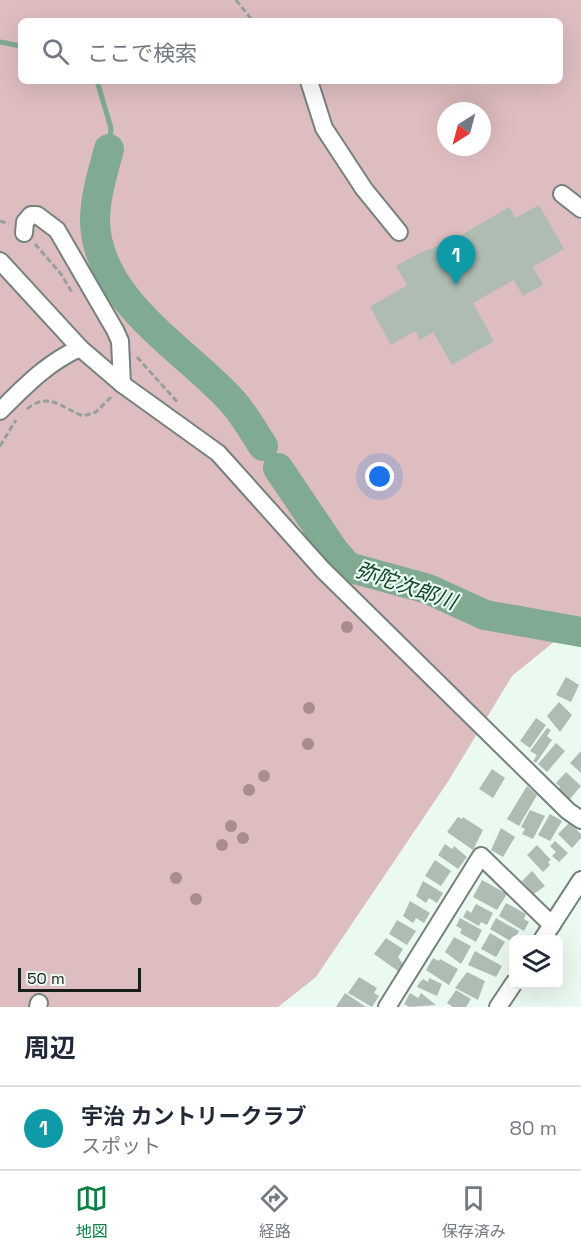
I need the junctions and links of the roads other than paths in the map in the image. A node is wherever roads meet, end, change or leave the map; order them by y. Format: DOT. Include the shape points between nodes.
graph roads {
  1 [pos="310,84"];
  2 [pos="562,194"];
  3 [pos="581,209"];
  4 [pos="399,232"];
  5 [pos="24,233"];
  6 [pos="0,261"];
  7 [pos="80,348"];
  8 [pos="122,384"];
  9 [pos="0,411"];
  10 [pos="581,820"];
  11 [pos="581,880"];
  12 [pos="552,925"];
  13 [pos="545,935"];
  14 [pos="510,989"];
  15 [pos="501,1006"];
  16 [pos="387,1007"];
  1 -- 4 [label="street" via="324,128 364,189"];
  2 -- 3 [label="street"];
  5 -- 8 [label="street" via="30,215 37,215 57,230 120,341"];
  6 -- 7 [label="street"];
  7 -- 8 [label="street"];
  7 -- 9 [label="street" via="48,367"];
  8 -- 10 [label="street" via="218,453 323,570"];
  11 -- 12 [label="street"];
  12 -- 13 [label="street"];
  12 -- 16 [label="street" via="481,856"];
  14 -- 15 [label="street"];
}
